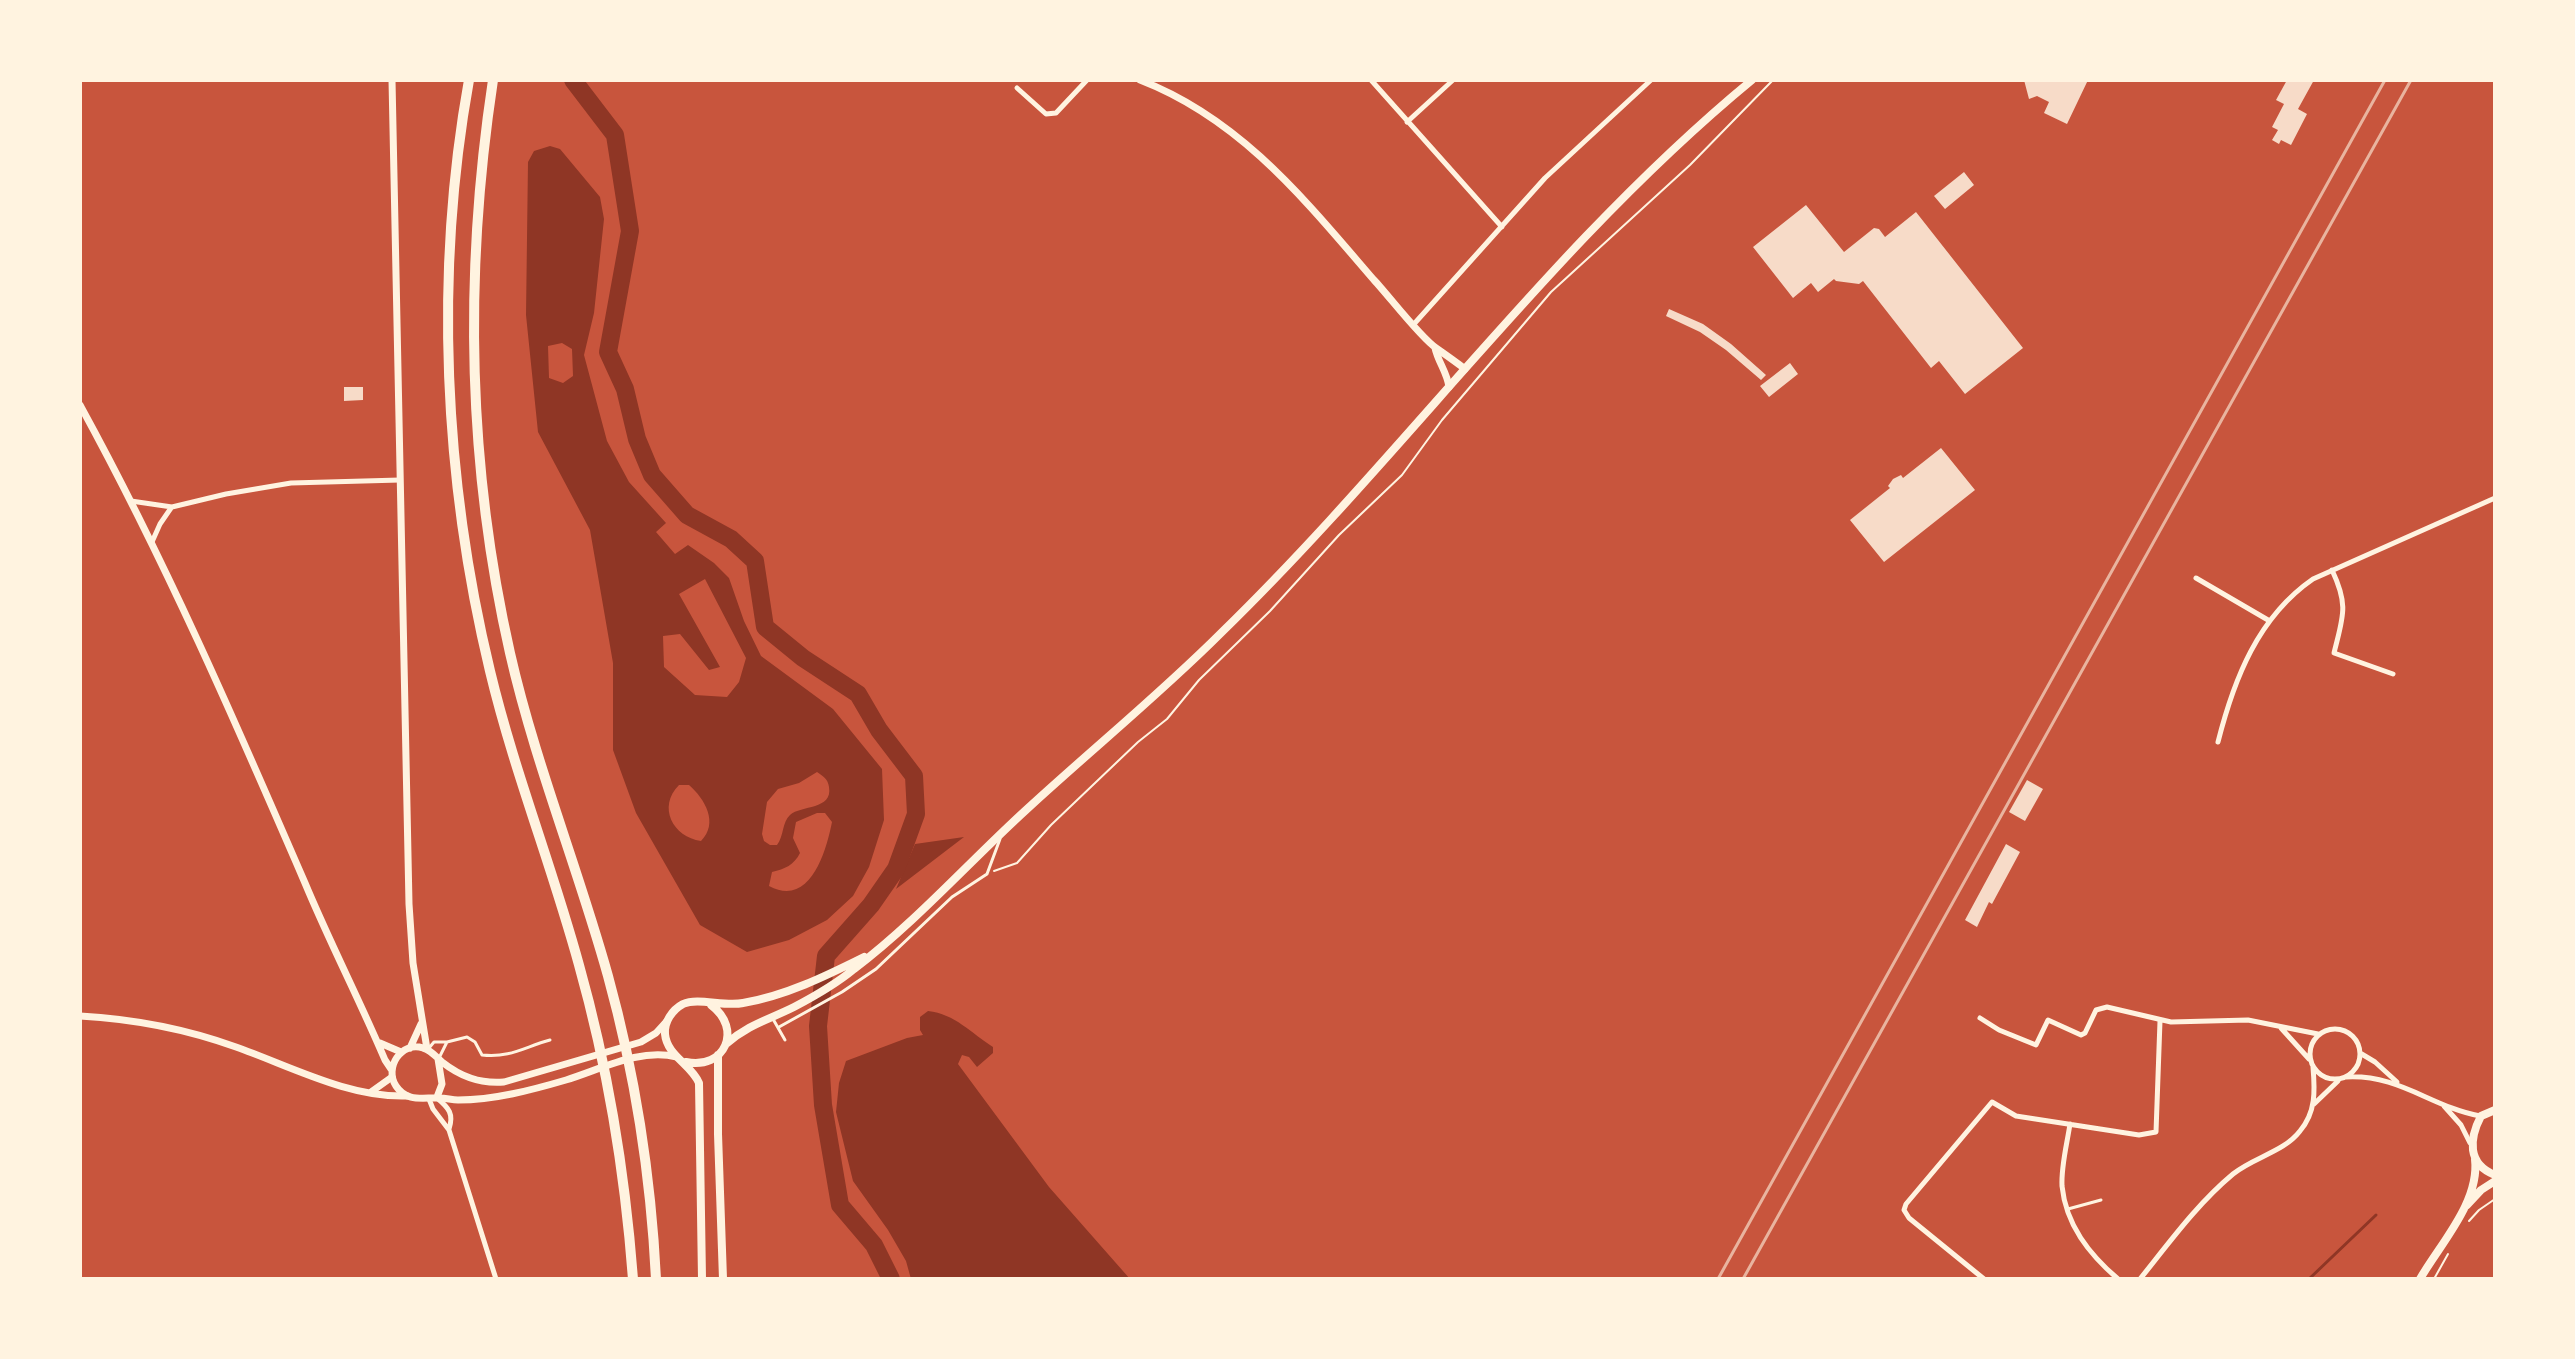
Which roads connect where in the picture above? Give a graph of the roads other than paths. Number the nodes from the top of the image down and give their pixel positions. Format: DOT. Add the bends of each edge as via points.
graph roads {
  1 [pos="392,80"];
  2 [pos="469,80"];
  3 [pos="493,80"];
  4 [pos="1087,80"];
  5 [pos="1140,80"];
  6 [pos="1371,80"];
  7 [pos="1453,80"];
  8 [pos="1651,80"];
  9 [pos="1752,80"];
  10 [pos="1017,88"];
  11 [pos="1407,122"];
  12 [pos="1502,227"];
  13 [pos="1414,324"];
  14 [pos="1435,348"];
  15 [pos="1465,369"];
  16 [pos="1449,387"];
  17 [pos="80,405"];
  18 [pos="400,480"];
  19 [pos="2495,498"];
  20 [pos="131,501"];
  21 [pos="172,507"];
  22 [pos="152,542"];
  23 [pos="2332,570"];
  24 [pos="2196,578"];
  25 [pos="2268,621"];
  26 [pos="2393,674"];
  27 [pos="2218,742"];
  28 [pos="1002,832"];
  29 [pos="875,952"];
  30 [pos="710,1004"];
  31 [pos="80,1016"];
  32 [pos="771,1017"];
  33 [pos="1980,1018"];
  34 [pos="667,1021"];
  35 [pos="2160,1021"];
  36 [pos="421,1023"];
  37 [pos="779,1027"];
  38 [pos="2280,1027"];
  39 [pos="2318,1034"];
  40 [pos="550,1040"];
  41 [pos="785,1040"];
  42 [pos="378,1042"];
  43 [pos="447,1042"];
  44 [pos="726,1044"];
  45 [pos="410,1048"];
  46 [pos="427,1049"];
  47 [pos="401,1052"];
  48 [pos="2360,1053"];
  49 [pos="718,1055"];
  50 [pos="438,1059"];
  51 [pos="680,1059"];
  52 [pos="2310,1059"];
  53 [pos="2313,1067"];
  54 [pos="392,1073"];
  55 [pos="2343,1078"];
  56 [pos="2397,1083"];
  57 [pos="371,1092"];
  58 [pos="407,1096"];
  59 [pos="434,1098"];
  60 [pos="2313,1105"];
  61 [pos="2443,1106"];
  62 [pos="2495,1110"];
  63 [pos="2481,1116"];
  64 [pos="2070,1124"];
  65 [pos="449,1130"];
  66 [pos="2470,1143"];
  67 [pos="2475,1159"];
  68 [pos="2495,1175"];
  69 [pos="2495,1181"];
  70 [pos="2101,1200"];
  71 [pos="2464,1208"];
  72 [pos="2068,1209"];
  73 [pos="496,1279"];
  74 [pos="633,1279"];
  75 [pos="656,1279"];
  76 [pos="702,1279"];
  77 [pos="723,1279"];
  78 [pos="1984,1279"];
  79 [pos="2118,1279"];
  80 [pos="2140,1279"];
  81 [pos="2420,1279"];
  1 -- 18 [label="main road"];
  2 -- 74 [label="highway" via="456,173 449,293 451,408 464,540 503,721 599,1038"];
  3 -- 75 [label="highway" via="477,198 472,289 483,507 525,713 622,1033 648,1183"];
  4 -- 10 [label="street" via="1051,115"];
  5 -- 13 [label="main road" via="1208,115 1267,160"];
  6 -- 11 [label="street"];
  7 -- 11 [label="street"];
  8 -- 12 [label="street" via="1545,178"];
  9 -- 15 [label="main road" via="1595,225"];
  11 -- 12 [label="street"];
  12 -- 13 [label="street"];
  13 -- 14 [label="main road"];
  14 -- 15 [label="main road"];
  14 -- 16 [label="main road"];
  15 -- 16 [label="main road"];
  16 -- 28 [label="main road" via="1221,633"];
  17 -- 20 [label="main road"];
  18 -- 21 [label="street" via="291,483"];
  18 -- 36 [label="main road" via="409,904"];
  19 -- 23 [label="street"];
  20 -- 21 [label="street"];
  20 -- 22 [label="main road"];
  21 -- 22 [label="street"];
  22 -- 42 [label="main road"];
  23 -- 25 [label="street" via="2298,589"];
  23 -- 26 [label="street" via="2344,607 2334,653"];
  24 -- 25 [label="street"];
  25 -- 27 [label="street" via="2239,676"];
  28 -- 29 [label="main road"];
  28 -- 37 [label="lane" via="987,874 952,897 876,969"];
  29 -- 30 [label="main road" via="755,1001"];
  29 -- 32 [label="main road" via="838,981"];
  30 -- 34 [label="main road" via="684,1004"];
  30 -- 44 [label="main road" via="727,1023"];
  31 -- 57 [label="main road" via="200,1035"];
  32 -- 37 [label="lane"];
  32 -- 44 [label="main road" via="748,1026"];
  33 -- 35 [label="street" via="2036,1045 2048,1020 2081,1035 2101,1007"];
  34 -- 50 [label="main road" via="641,1042 504,1082 474,1080"];
  34 -- 51 [label="main road" via="667,1044"];
  35 -- 38 [label="street" via="2248,1020"];
  35 -- 64 [label="street" via="2156,1132 2139,1135"];
  36 -- 45 [label="main road"];
  36 -- 46 [label="main road"];
  37 -- 41 [label="lane"];
  38 -- 39 [label="street"];
  38 -- 52 [label="street"];
  39 -- 48 [label="street" via="2333,1028 2349,1033"];
  39 -- 52 [label="street"];
  40 -- 43 [label="lane" via="495,1056 482,1055 467,1037"];
  42 -- 47 [label="main road"];
  42 -- 54 [label="main road"];
  43 -- 46 [label="lane" via="434,1042"];
  43 -- 50 [label="lane"];
  44 -- 49 [label="main road"];
  45 -- 46 [label="main road"];
  45 -- 47 [label="main road"];
  46 -- 50 [label="main road"];
  47 -- 54 [label="main road"];
  48 -- 55 [label="street" via="2357,1067"];
  48 -- 56 [label="street"];
  49 -- 51 [label="main road" via="696,1064"];
  49 -- 77 [label="main road"];
  50 -- 59 [label="main road" via="442,1084"];
  51 -- 59 [label="main road" via="649,1053 486,1098"];
  51 -- 76 [label="main road" via="696,1077 701,1096"];
  52 -- 53 [label="street"];
  53 -- 55 [label="street" via="2325,1078"];
  53 -- 60 [label="street"];
  54 -- 57 [label="main road"];
  54 -- 58 [label="main road" via="395,1085"];
  55 -- 56 [label="street" via="2368,1076"];
  55 -- 60 [label="street"];
  56 -- 61 [label="street"];
  57 -- 58 [label="main road"];
  58 -- 59 [label="main road"];
  59 -- 65 [label="street" via="433,1109"];
  59 -- 65 [label="street" via="449,1107"];
  60 -- 80 [label="street" via="2293,1140 2241,1167 2215,1190"];
  61 -- 63 [label="street"];
  61 -- 66 [label="street"];
  62 -- 63 [label="main road"];
  63 -- 66 [label="main road"];
  64 -- 72 [label="street" via="2062,1176"];
  64 -- 78 [label="street" via="2016,1116 1992,1102 1905,1207 1909,1218"];
  65 -- 73 [label="street"];
  66 -- 67 [label="main road"];
  67 -- 68 [label="main road"];
  67 -- 71 [label="main road" via="2475,1178"];
  69 -- 71 [label="main road"];
  70 -- 72 [label="lane"];
  71 -- 81 [label="main road"];
  72 -- 79 [label="street" via="2086,1248"];
}
